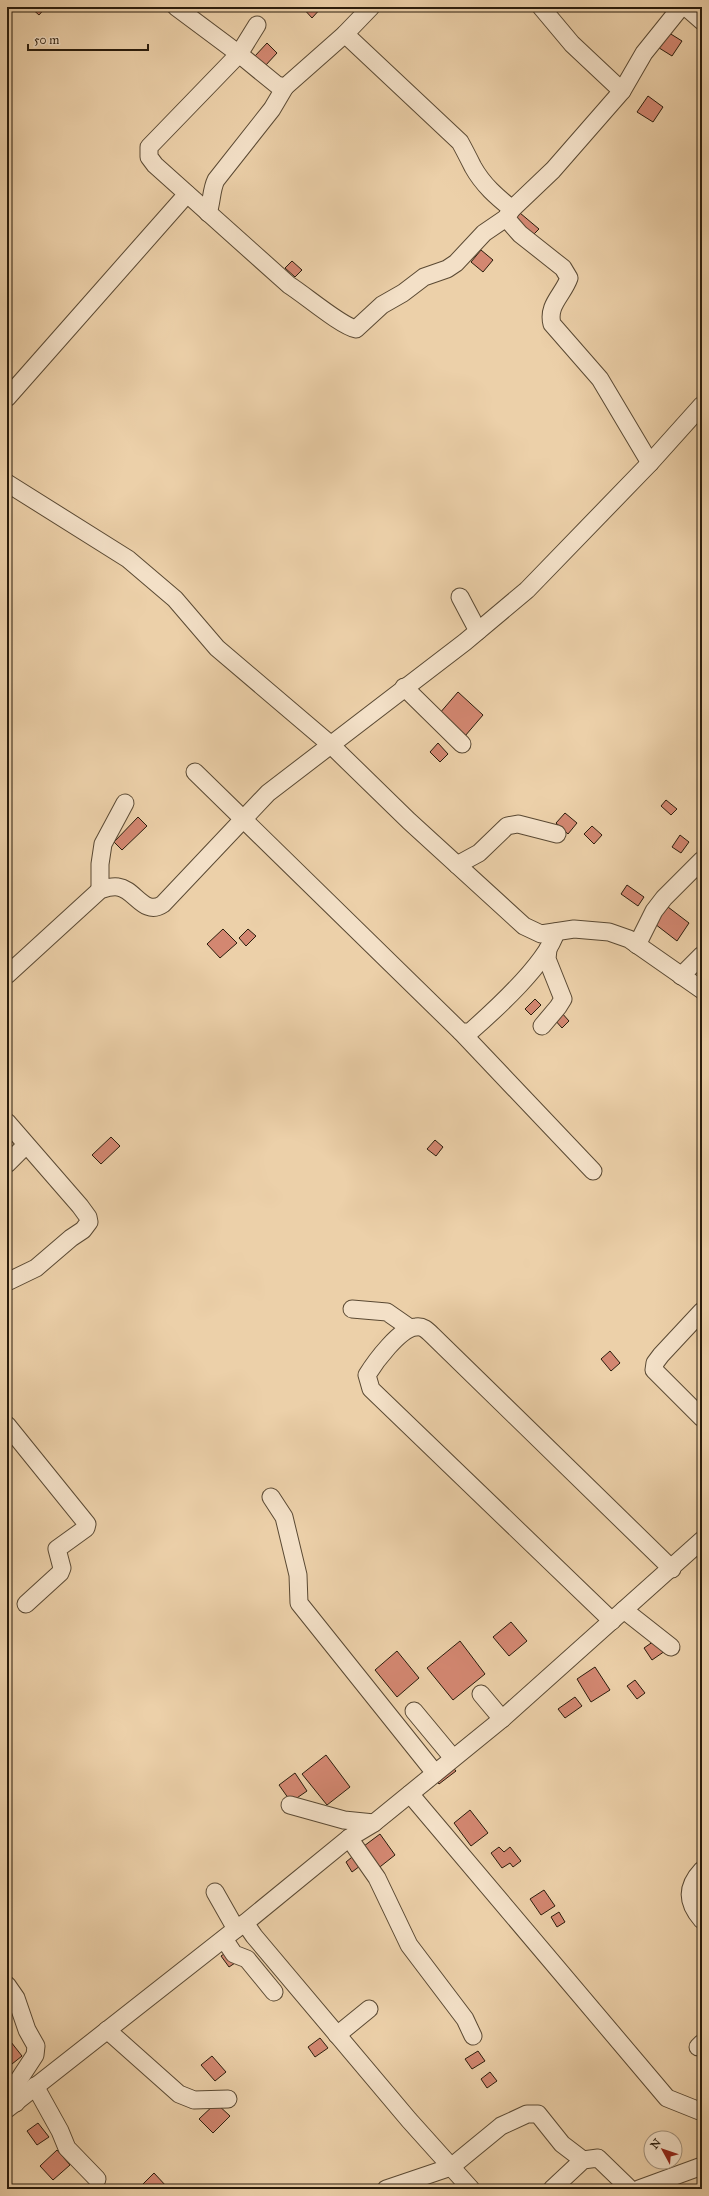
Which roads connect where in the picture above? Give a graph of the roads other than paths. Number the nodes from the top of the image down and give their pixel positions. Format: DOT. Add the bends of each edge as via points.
graph roads {
  1 [pos="176,7"];
  2 [pos="371,7"];
  3 [pos="541,7"];
  4 [pos="681,7"];
  5 [pos="686,7"];
  6 [pos="702,21"];
  7 [pos="257,25"];
  8 [pos="345,34"];
  9 [pos="239,54"];
  10 [pos="285,87"];
  11 [pos="622,91"];
  12 [pos="187,194"];
  13 [pos="208,213"];
  14 [pos="509,214"];
  15 [pos="7,398"];
  16 [pos="702,405"];
  17 [pos="650,463"];
  18 [pos="7,483"];
  19 [pos="460,597"];
  20 [pos="478,631"];
  21 [pos="404,687"];
  22 [pos="462,744"];
  23 [pos="332,745"];
  24 [pos="195,772"];
  25 [pos="125,802"];
  26 [pos="243,820"];
  27 [pos="557,834"];
  28 [pos="702,860"];
  29 [pos="457,865"];
  30 [pos="100,890"];
  31 [pos="556,932"];
  32 [pos="637,945"];
  33 [pos="548,949"];
  34 [pos="702,955"];
  35 [pos="7,975"];
  36 [pos="682,976"];
  37 [pos="702,990"];
  38 [pos="542,1026"];
  39 [pos="461,1032"];
  40 [pos="7,1122"];
  41 [pos="26,1145"];
  42 [pos="7,1164"];
  43 [pos="593,1171"];
  44 [pos="7,1282"];
  45 [pos="352,1309"];
  46 [pos="702,1311"];
  47 [pos="410,1328"];
  48 [pos="702,1418"];
  49 [pos="7,1426"];
  50 [pos="271,1497"];
  51 [pos="702,1540"];
  52 [pos="672,1569"];
  53 [pos="26,1604"];
  54 [pos="618,1615"];
  55 [pos="671,1648"];
  56 [pos="481,1694"];
  57 [pos="414,1711"];
  58 [pos="502,1719"];
  59 [pos="453,1758"];
  60 [pos="435,1773"];
  61 [pos="410,1794"];
  62 [pos="290,1806"];
  63 [pos="374,1823"];
  64 [pos="349,1838"];
  65 [pos="702,1870"];
  66 [pos="215,1892"];
  67 [pos="702,1920"];
  68 [pos="235,1930"];
  69 [pos="7,1985"];
  70 [pos="274,1992"];
  71 [pos="369,2009"];
  72 [pos="107,2030"];
  73 [pos="337,2035"];
  74 [pos="473,2036"];
  75 [pos="35,2086"];
  76 [pos="228,2099"];
  77 [pos="11,2106"];
  78 [pos="702,2112"];
  79 [pos="583,2160"];
  80 [pos="702,2166"];
  81 [pos="451,2167"];
  82 [pos="97,2179"];
  83 [pos="386,2189"];
  84 [pos="472,2189"];
  85 [pos="552,2189"];
  86 [pos="630,2189"];
  87 [pos="639,2189"];
  1 -- 9 [label="street"];
  2 -- 8 [label="street"];
  3 -- 11 [label="street" via="572,44"];
  4 -- 11 [label="street" via="644,53"];
  5 -- 6 [label="street"];
  7 -- 9 [label="street"];
  8 -- 10 [label="street"];
  8 -- 14 [label="street" via="460,142 473,167"];
  9 -- 10 [label="street" via="277,85"];
  9 -- 12 [label="street" via="149,147 149,157 154,165"];
  10 -- 13 [label="street" via="272,109 216,180 212,188 213,199"];
  11 -- 14 [label="street" via="553,170"];
  12 -- 13 [label="street"];
  12 -- 15 [label="street"];
  13 -- 14 [label="street" via="289,285 310,298 347,328 356,329 382,305 424,277 456,263 484,233"];
  14 -- 17 [label="street" via="520,234 563,268 569,278 550,315 552,324 600,379"];
  16 -- 17 [label="street"];
  17 -- 20 [label="street" via="527,590"];
  18 -- 23 [label="street" via="128,559 175,599 217,648"];
  19 -- 20 [label="street"];
  20 -- 21 [label="street"];
  21 -- 22 [label="street"];
  21 -- 23 [label="street"];
  23 -- 26 [label="street" via="268,793"];
  23 -- 29 [label="street"];
  24 -- 26 [label="street"];
  25 -- 30 [label="street" via="103,844"];
  26 -- 30 [label="street" via="157,908 149,908 120,887 110,886"];
  26 -- 39 [label="street"];
  27 -- 29 [label="street" via="518,824 507,826 479,853"];
  28 -- 32 [label="street" via="654,911"];
  29 -- 31 [label="street" via="524,926 541,934"];
  30 -- 35 [label="street"];
  31 -- 32 [label="street" via="574,929 608,932 629,939"];
  31 -- 33 [label="street"];
  32 -- 36 [label="street"];
  33 -- 38 [label="street" via="548,960 563,999"];
  33 -- 39 [label="street" via="533,970 480,1023 470,1032"];
  34 -- 36 [label="street"];
  36 -- 37 [label="street"];
  39 -- 43 [label="street"];
  40 -- 41 [label="street"];
  41 -- 42 [label="street"];
  41 -- 44 [label="street" via="80,1206 89,1222 83,1230 36,1268"];
  45 -- 47 [label="street" via="387,1312"];
  46 -- 48 [label="street" via="658,1359 654,1370"];
  47 -- 52 [label="street" via="424,1327"];
  47 -- 54 [label="street" via="376,1361 367,1375 371,1389"];
  49 -- 53 [label="street" via="87,1526 58,1548 62,1571"];
  50 -- 60 [label="street" via="284,1517 298,1575 298,1603"];
  51 -- 52 [label="street"];
  52 -- 54 [label="street"];
  54 -- 55 [label="street"];
  54 -- 58 [label="street"];
  56 -- 58 [label="street"];
  57 -- 59 [label="street"];
  58 -- 59 [label="street"];
  59 -- 60 [label="street"];
  60 -- 61 [label="street"];
  61 -- 63 [label="street"];
  61 -- 78 [label="street" via="666,2098"];
  62 -- 63 [label="street" via="344,1820"];
  63 -- 64 [label="street"];
  64 -- 68 [label="street"];
  64 -- 74 [label="street" via="377,1878 409,1945 466,2018"];
  65 -- 67 [label="street" via="694,1878 690,1898 692,1909"];
  66 -- 68 [label="street"];
  68 -- 70 [label="street" via="234,1954 247,1959"];
  68 -- 72 [label="street"];
  68 -- 73 [label="street" via="254,1936"];
  69 -- 77 [label="street" via="16,1998 27,2030 36,2046 35,2055 18,2081"];
  71 -- 73 [label="street"];
  72 -- 75 [label="street"];
  72 -- 76 [label="street" via="179,2094 194,2100"];
  73 -- 81 [label="street"];
  75 -- 77 [label="street"];
  75 -- 82 [label="street" via="67,2148"];
  79 -- 81 [label="street" via="562,2144 538,2114 527,2114 501,2126"];
  79 -- 85 [label="street"];
  79 -- 86 [label="street" via="598,2158"];
  80 -- 87 [label="street"];
  81 -- 83 [label="street"];
  81 -- 84 [label="street"];
}
